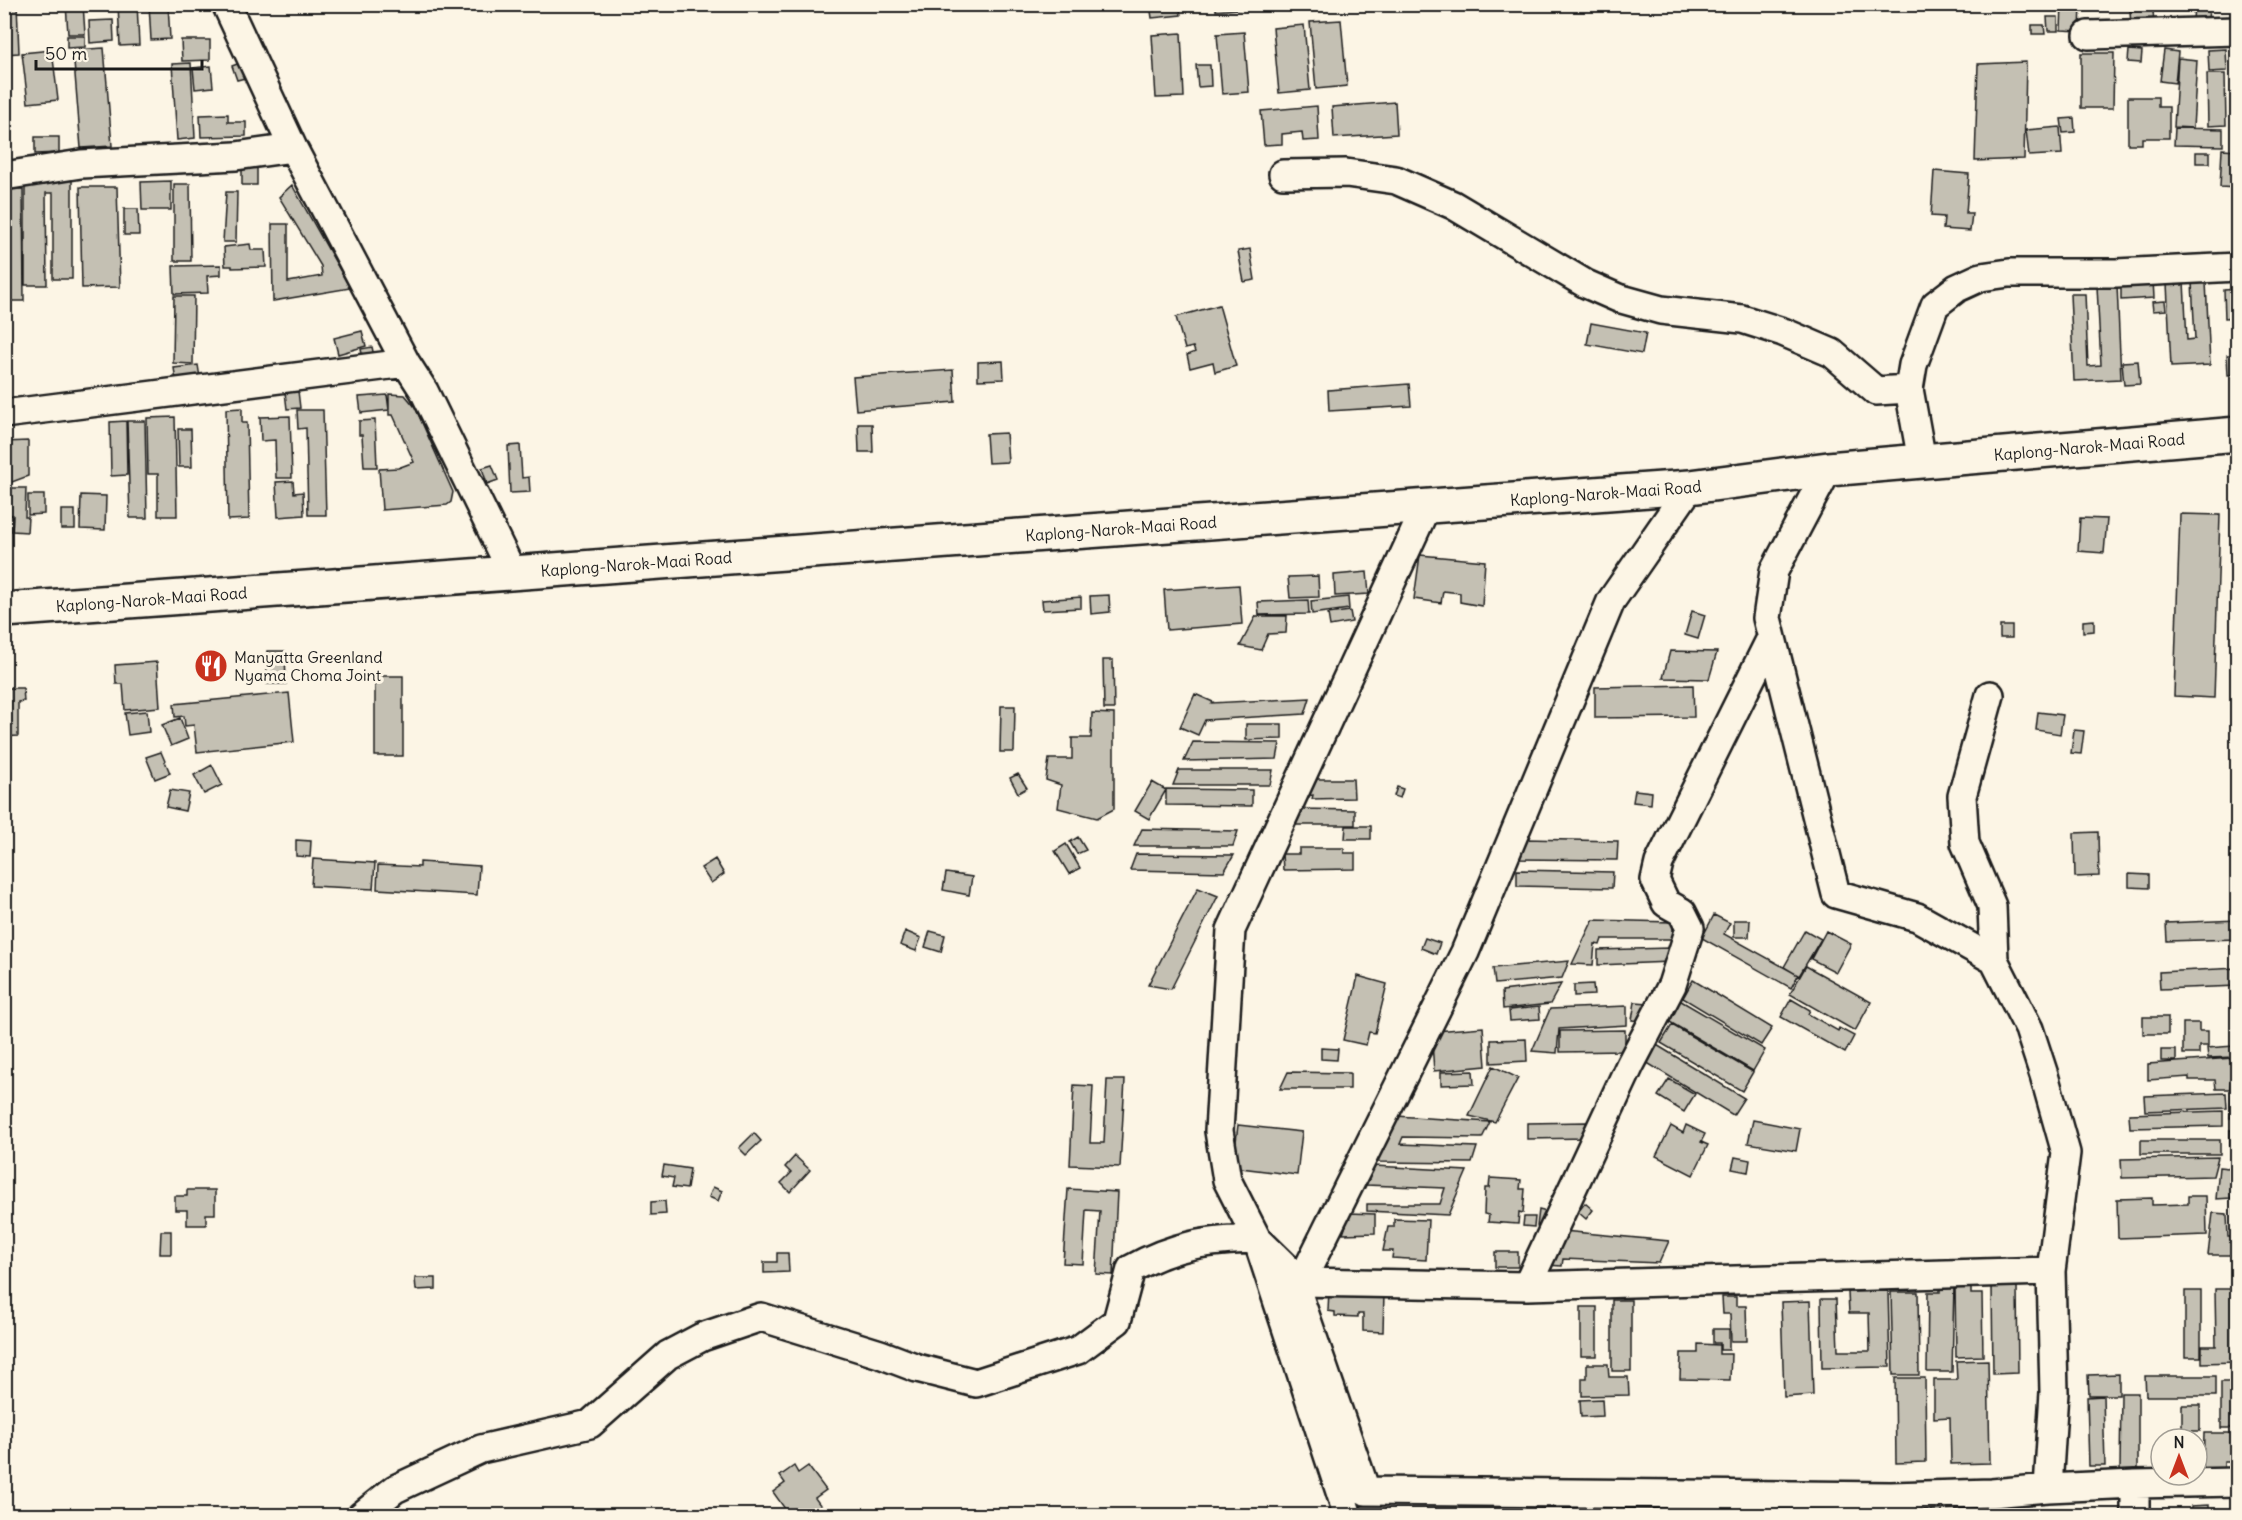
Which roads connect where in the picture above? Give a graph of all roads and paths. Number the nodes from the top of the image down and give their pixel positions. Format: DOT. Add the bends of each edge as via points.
graph roads {
  1 [pos="226,4"];
  2 [pos="2238,31"];
  3 [pos="2088,35"];
  4 [pos="292,148"];
  5 [pos="1283,174"];
  6 [pos="4,176"];
  7 [pos="2238,267"];
  8 [pos="406,363"];
  9 [pos="1909,389"];
  10 [pos="4,414"];
  11 [pos="2238,434"];
  12 [pos="1922,461"];
  13 [pos="1828,469"];
  14 [pos="1690,487"];
  15 [pos="1427,505"];
  16 [pos="513,574"];
  17 [pos="6,607"];
  18 [pos="1771,638"];
  19 [pos="1990,695"];
  20 [pos="1994,960"];
  21 [pos="1257,1239"];
  22 [pos="2051,1271"];
  23 [pos="1301,1282"];
  24 [pos="1527,1286"];
  25 [pos="2238,1482"];
  26 [pos="2135,1484"];
  27 [pos="2048,1488"];
  28 [pos="1471,1504"];
  29 [pos="1891,1506"];
  30 [pos="361,1515"];
  31 [pos="1348,1515"];
  32 [pos="2135,1515"];
  1 -- 4 [label="street"];
  2 -- 3 [label="street"];
  4 -- 6 [label="street" via="236,156 81,164"];
  4 -- 8 [label="street"];
  5 -- 9 [label="street" via="1346,173 1396,180 1453,205 1586,284 1618,298 1661,310 1742,319 1832,353 1876,391"];
  7 -- 9 [label="street" via="1981,277 1956,288 1935,305 1912,365"];
  8 -- 10 [label="street"];
  8 -- 16 [label="street" via="424,391"];
  9 -- 12 [label="street"];
  11 -- 12 [label="highway, Kaplong-Narok-Maai Road"];
  12 -- 13 [label="highway, Kaplong-Narok-Maai Road"];
  13 -- 14 [label="highway, Kaplong-Narok-Maai Road"];
  13 -- 18 [label="street" via="1774,571 1767,618"];
  14 -- 15 [label="highway, Kaplong-Narok-Maai Road"];
  14 -- 23 [label="street" via="1611,601 1465,952"];
  15 -- 16 [label="highway, Kaplong-Narok-Maai Road"];
  15 -- 21 [label="street" via="1231,930 1219,1131 1227,1180"];
  16 -- 17 [label="highway, Kaplong-Narok-Maai Road"];
  18 -- 20 [label="street" via="1836,894 1917,917"];
  18 -- 24 [label="street" via="1659,863 1655,880 1666,903 1682,912 1690,928 1672,985 1630,1065"];
  19 -- 20 [label="street" via="1962,796 1965,843 1992,906"];
  20 -- 22 [label="street" via="2029,1029 2066,1153"];
  21 -- 23 [label="street"];
  21 -- 30 [label="street" via="1214,1240 1157,1254 1131,1269 1117,1321 1078,1350 976,1383 761,1317 702,1337 668,1355 590,1424 481,1449 395,1490"];
  21 -- 31 [label="street"];
  22 -- 24 [label="street"];
  22 -- 27 [label="street" via="2054,1392"];
  23 -- 24 [label="street"];
  23 -- 28 [label="street" via="1299,1297 1366,1491"];
  25 -- 26 [label="street"];
  26 -- 27 [label="street"];
  26 -- 32 [label="street"];
  27 -- 29 [label="street"];
  28 -- 29 [label="street"];
}
